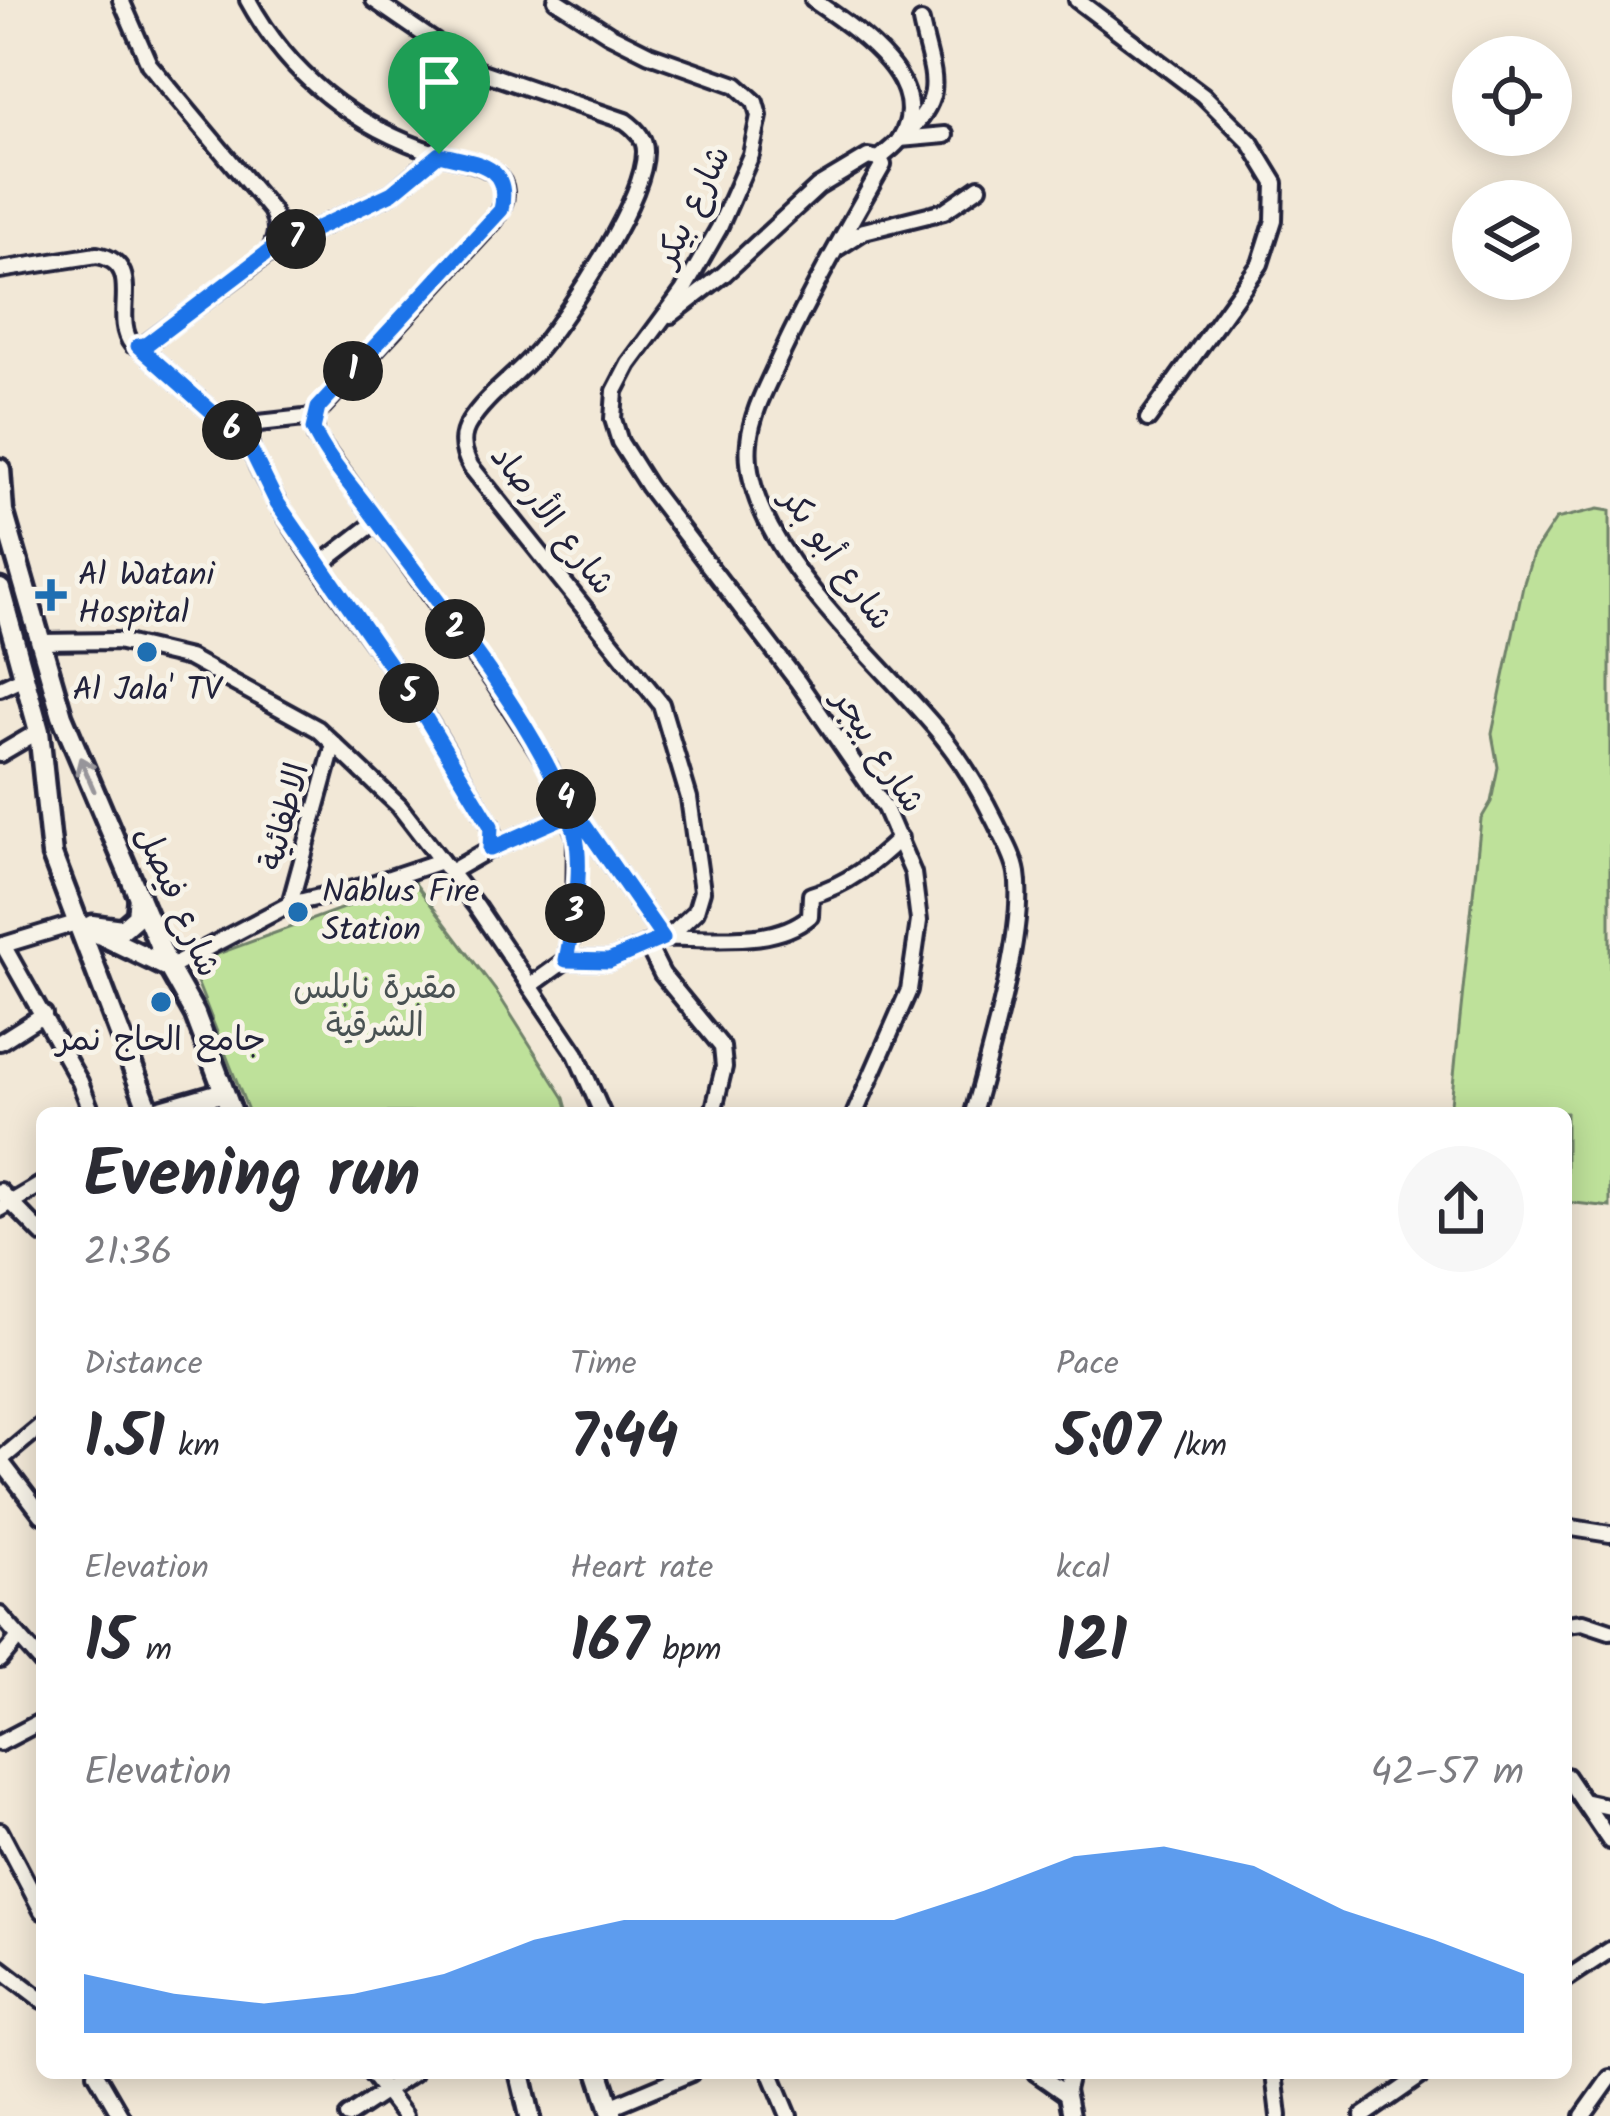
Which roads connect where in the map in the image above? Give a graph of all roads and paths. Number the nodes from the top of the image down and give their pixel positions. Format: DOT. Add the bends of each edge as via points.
graph roads {
  1 [pos="122,0"];
  2 [pos="248,0"];
  3 [pos="374,0"];
  4 [pos="556,0"];
  5 [pos="813,0"];
  6 [pos="1077,0"];
  7 [pos="922,22"];
  8 [pos="945,135"];
  9 [pos="900,139"];
  10 [pos="438,154"];
  11 [pos="879,159"];
  12 [pos="979,187"];
  13 [pos="271,250"];
  14 [pos="835,250"];
  15 [pos="0,270"];
  16 [pos="658,325"];
  17 [pos="138,346"];
  18 [pos="313,417"];
  19 [pos="1148,419"];
  20 [pos="248,444"];
  21 [pos="0,469"];
  22 [pos="377,521"];
  23 [pos="674,523"];
  24 [pos="320,565"];
  25 [pos="0,589"];
  26 [pos="40,641"];
  27 [pos="26,676"];
  28 [pos="0,688"];
  29 [pos="38,730"];
  30 [pos="334,744"];
  31 [pos="0,754"];
  32 [pos="555,783"];
  33 [pos="568,815"];
  34 [pos="900,838"];
  35 [pos="490,849"];
  36 [pos="446,867"];
  37 [pos="139,896"];
  38 [pos="290,904"];
  39 [pos="76,923"];
  40 [pos="655,941"];
  41 [pos="2,946"];
  42 [pos="566,960"];
  43 [pos="170,968"];
  44 [pos="530,986"];
  45 [pos="44,1014"];
  46 [pos="0,1042"];
  47 [pos="228,1103"];
  48 [pos="90,1107"];
  49 [pos="149,1107"];
  50 [pos="197,1107"];
  51 [pos="599,1107"];
  52 [pos="714,1107"];
  53 [pos="858,1107"];
  54 [pos="975,1107"];
  55 [pos="36,1187"];
  56 [pos="4,1201"];
  57 [pos="36,1229"];
  58 [pos="36,1430"];
  59 [pos="0,1460"];
  60 [pos="36,1507"];
  61 [pos="1572,1528"];
  62 [pos="1610,1534"];
  63 [pos="0,1615"];
  64 [pos="1572,1623"];
  65 [pos="1610,1631"];
  66 [pos="19,1637"];
  67 [pos="36,1657"];
  68 [pos="0,1660"];
  69 [pos="36,1723"];
  70 [pos="0,1742"];
  71 [pos="1572,1785"];
  72 [pos="1583,1801"];
  73 [pos="1610,1808"];
  74 [pos="0,1831"];
  75 [pos="1610,1840"];
  76 [pos="36,1900"];
  77 [pos="1610,1950"];
  78 [pos="0,1968"];
  79 [pos="1572,1975"];
  80 [pos="36,1995"];
  81 [pos="1610,2078"];
  82 [pos="99,2079"];
  83 [pos="376,2079"];
  84 [pos="402,2079"];
  85 [pos="521,2079"];
  86 [pos="601,2079"];
  87 [pos="679,2079"];
  88 [pos="774,2079"];
  89 [pos="1045,2079"];
  90 [pos="1069,2079"];
  91 [pos="1275,2079"];
  92 [pos="1416,2079"];
  93 [pos="384,2089"];
  94 [pos="1066,2094"];
  95 [pos="612,2112"];
  96 [pos="121,2116"];
  97 [pos="347,2116"];
  98 [pos="404,2116"];
  99 [pos="530,2116"];
  100 [pos="789,2116"];
  101 [pos="1071,2116"];
  102 [pos="1279,2116"];
  103 [pos="1363,2116"];
  104 [pos="1583,2116"];
  1 -- 13 [label="street" via="149,64 274,216"];
  2 -- 10 [label="street" via="325,95 374,128"];
  3 -- 40 [label="street, شارع الأرصاد" via="476,70 619,117 644,143 630,202 592,275 539,350 473,417 463,442 471,467 661,704 688,798 702,890 690,918"];
  4 -- 16 [label="street, شارع بيكر" via="649,53 736,85 759,116 719,228"];
  5 -- 9 [label="street" via="885,57 906,89"];
  6 -- 19 [label="street" via="1202,95 1250,142 1275,183 1260,264"];
  7 -- 9 [label="street" via="935,91 928,113"];
  8 -- 9 [label="street"];
  9 -- 11 [label="street"];
  10 -- 13 [label="street" via="392,193"];
  10 -- 18 [label="street" via="494,172 501,210"];
  11 -- 14 [label="street, شارع أبو بكر" via="883,165"];
  11 -- 16 [label="street" via="868,157 818,187"];
  12 -- 14 [label="street" via="944,211 864,231"];
  13 -- 17 [label="street"];
  14 -- 54 [label="street, شارع أبو بكر" via="758,405 752,483 765,520 831,612 980,789 1015,866 1013,937"];
  15 -- 17 [label="street" via="97,254 113,259 123,270 125,334"];
  16 -- 23 [label="street, شارع بيكر" via="619,383 613,419"];
  17 -- 20 [label="street"];
  18 -- 20 [label="street" via="260,423"];
  18 -- 22 [label="street" via="316,436"];
  20 -- 24 [label="street"];
  21 -- 26 [label="main road, شارع فيصل" via="3,511"];
  22 -- 24 [label="street"];
  22 -- 32 [label="street" via="494,682"];
  23 -- 34 [label="street, شارع بيجر" via="826,720"];
  24 -- 35 [label="street" via="491,826"];
  25 -- 27 [label="main road"];
  26 -- 30 [label="street" via="116,641 189,658"];
  37 -- 26 [label="main road, شارع فيصل, one-way" via="62,716"];
  27 -- 28 [label="street"];
  27 -- 29 [label="main road"];
  29 -- 31 [label="street"];
  29 -- 39 [label="main road" via="52,855"];
  30 -- 36 [label="street" via="399,806"];
  30 -- 38 [label="street, الاطفائية"];
  32 -- 33 [label="street"];
  32 -- 40 [label="street"];
  33 -- 35 [label="street"];
  33 -- 42 [label="street" via="576,837 575,919"];
  34 -- 40 [label="street" via="845,882 811,895 810,916 795,929"];
  34 -- 53 [label="street, شارع بيجر" via="918,896 916,961"];
  35 -- 36 [label="street"];
  36 -- 38 [label="street"];
  36 -- 44 [label="street"];
  37 -- 39 [label="main road" via="137,916 122,928"];
  37 -- 43 [label="main road, شارع فيصل"];
  38 -- 43 [label="street"];
  39 -- 41 [label="street"];
  39 -- 43 [label="main road"];
  39 -- 49 [label="main road"];
  40 -- 42 [label="street" via="609,961"];
  40 -- 52 [label="street" via="662,974 722,1047"];
  41 -- 45 [label="street"];
  42 -- 44 [label="street"];
  43 -- 47 [label="main road, شارع فيصل"];
  44 -- 51 [label="street" via="576,1054"];
  45 -- 46 [label="street"];
  45 -- 48 [label="street"];
  47 -- 50 [label="main road"];
  55 -- 56 [label="street"];
  56 -- 57 [label="street"];
  58 -- 59 [label="street"];
  59 -- 60 [label="street"];
  61 -- 62 [label="street"];
  63 -- 66 [label="street"];
  64 -- 65 [label="street"];
  66 -- 67 [label="street"];
  66 -- 68 [label="street"];
  69 -- 70 [label="street"];
  71 -- 72 [label="street"];
  72 -- 73 [label="street"];
  72 -- 75 [label="street"];
  74 -- 76 [label="street"];
  77 -- 79 [label="street"];
  78 -- 80 [label="street"];
  81 -- 104 [label="street"];
  82 -- 96 [label="street"];
  83 -- 93 [label="street"];
  84 -- 93 [label="street"];
  85 -- 99 [label="main road"];
  86 -- 95 [label="main road"];
  87 -- 95 [label="street"];
  88 -- 100 [label="street"];
  89 -- 94 [label="street"];
  90 -- 94 [label="street"];
  91 -- 102 [label="street"];
  92 -- 103 [label="street"];
  93 -- 97 [label="street"];
  93 -- 98 [label="street"];
  94 -- 101 [label="street"];
}
